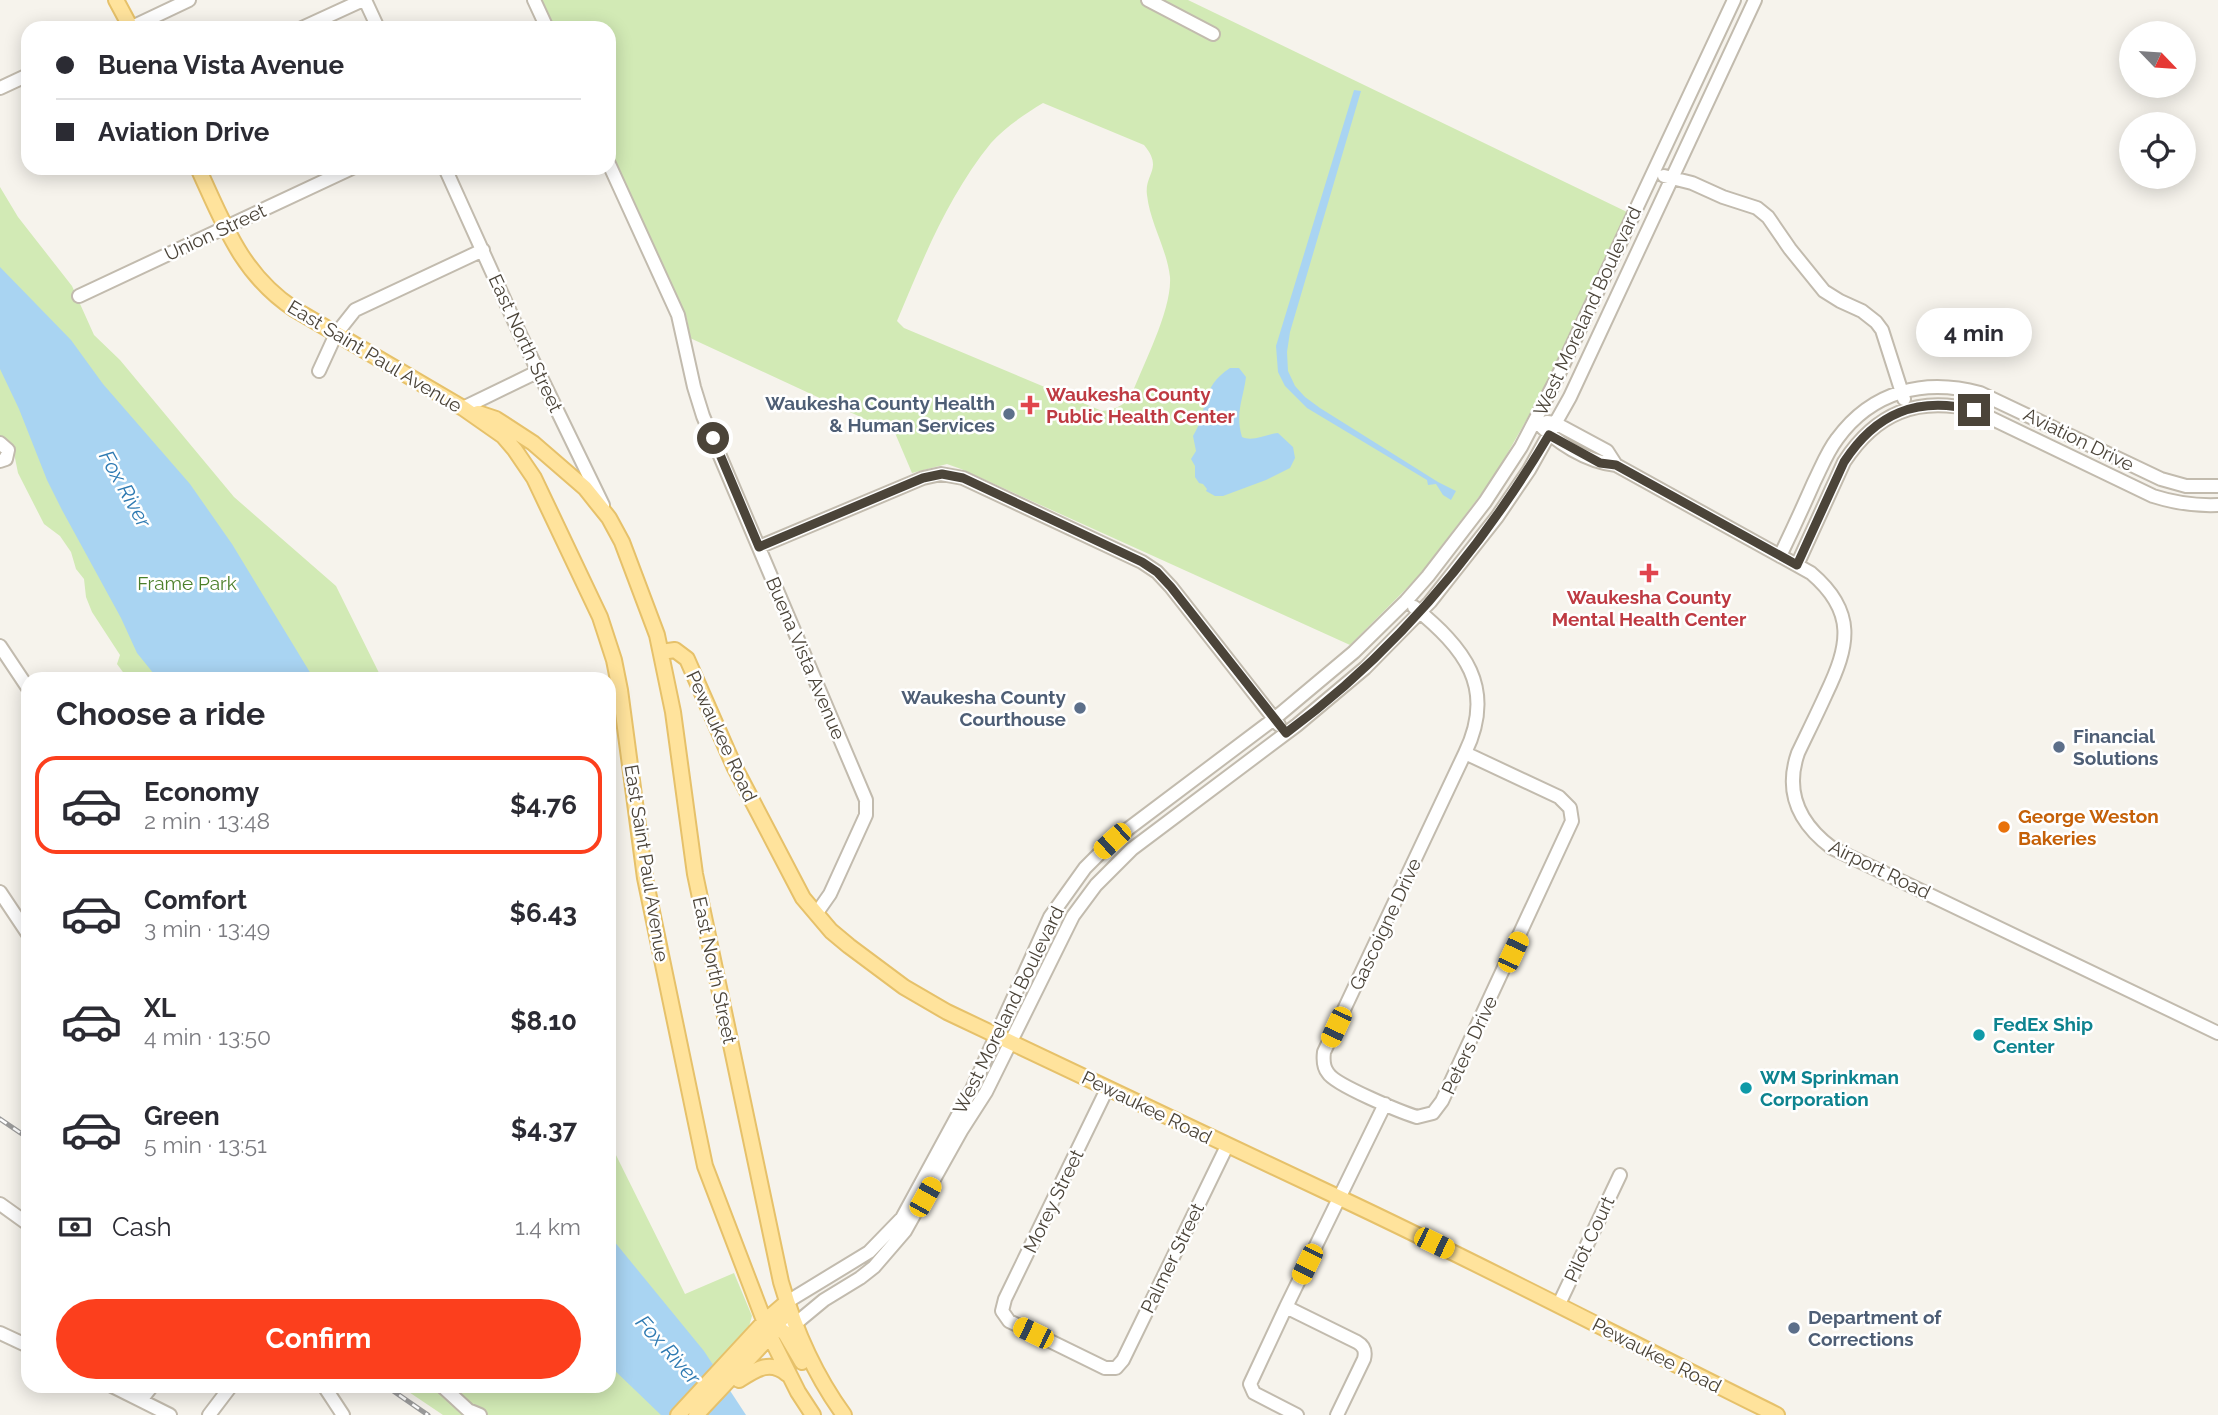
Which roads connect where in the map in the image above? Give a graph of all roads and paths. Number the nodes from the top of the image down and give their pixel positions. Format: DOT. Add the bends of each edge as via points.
graph roads {
  1 [pos="116,0"];
  2 [pos="189,0"];
  3 [pos="364,0"];
  4 [pos="534,0"];
  5 [pos="1148,0"];
  6 [pos="1734,0"];
  7 [pos="1754,0"];
  8 [pos="127,21"];
  9 [pos="146,21"];
  10 [pos="318,21"];
  11 [pos="374,21"];
  12 [pos="544,21"];
  13 [pos="1213,34"];
  14 [pos="1699,74"];
  15 [pos="21,78"];
  16 [pos="1716,82"];
  17 [pos="0,88"];
  18 [pos="1654,171"];
  19 [pos="201,175"];
  20 [pos="337,175"];
  21 [pos="448,175"];
  22 [pos="614,175"];
  23 [pos="1671,179"];
  24 [pos="226,226"];
  25 [pos="483,250"];
  26 [pos="79,296"];
  27 [pos="1580,330"];
  28 [pos="336,334"];
  29 [pos="1597,338"];
  30 [pos="319,371"];
  31 [pos="539,371"];
  32 [pos="1902,391"];
  33 [pos="463,408"];
  34 [pos="1906,410"];
  35 [pos="1536,421"];
  36 [pos="1552,429"];
  37 [pos="2076,438"];
  38 [pos="0,443"];
  39 [pos="2068,455"];
  40 [pos="2122,460"];
  41 [pos="0,461"];
  42 [pos="1819,471"];
  43 [pos="2114,477"];
  44 [pos="1836,479"];
  45 [pos="1499,481"];
  46 [pos="2218,486"];
  47 [pos="1514,492"];
  48 [pos="2218,505"];
  49 [pos="609,518"];
  50 [pos="759,547"];
  51 [pos="1780,556"];
  52 [pos="1797,565"];
  53 [pos="1406,601"];
  54 [pos="1420,612"];
  55 [pos="0,646"];
  56 [pos="661,652"];
  57 [pos="616,672"];
  58 [pos="616,673"];
  59 [pos="1329,674"];
  60 [pos="21,678"];
  61 [pos="1341,689"];
  62 [pos="1274,719"];
  63 [pos="1286,733"];
  64 [pos="1465,753"];
  65 [pos="1072,884"];
  66 [pos="0,892"];
  67 [pos="1088,895"];
  68 [pos="816,914"];
  69 [pos="21,924"];
  70 [pos="1022,975"];
  71 [pos="1039,984"];
  72 [pos="2218,1032"];
  73 [pos="995,1035"];
  74 [pos="1012,1043"];
  75 [pos="1107,1089"];
  76 [pos="1385,1104"];
  77 [pos="1227,1146"];
  78 [pos="1620,1175"];
  79 [pos="1339,1197"];
  80 [pos="0,1204"];
  81 [pos="21,1219"];
  82 [pos="787,1302"];
  83 [pos="1559,1304"];
  84 [pos="1286,1307"];
  85 [pos="777,1330"];
  86 [pos="0,1333"];
  87 [pos="21,1343"];
  88 [pos="1116,1368"];
  89 [pos="731,1374"];
  90 [pos="788,1374"];
  91 [pos="126,1393"];
  92 [pos="146,1393"];
  93 [pos="226,1393"];
  94 [pos="329,1393"];
  95 [pos="450,1393"];
  96 [pos="141,1400"];
  97 [pos="1769,1413"];
  98 [pos="170,1415"];
  99 [pos="209,1415"];
  100 [pos="343,1415"];
  101 [pos="480,1415"];
  102 [pos="678,1415"];
  103 [pos="696,1415"];
  104 [pos="707,1415"];
  105 [pos="813,1415"];
  106 [pos="835,1415"];
  107 [pos="844,1415"];
  108 [pos="1297,1415"];
  109 [pos="1337,1415"];
  1 -- 8 [label="main road"];
  2 -- 9 [label="street"];
  3 -- 10 [label="street"];
  3 -- 11 [label="street"];
  4 -- 12 [label="street"];
  5 -- 13 [label="street"];
  6 -- 14 [label="street, West Moreland Boulevard"];
  7 -- 16 [label="street, West Moreland Boulevard"];
  14 -- 16 [label="street"];
  14 -- 18 [label="street, West Moreland Boulevard"];
  15 -- 17 [label="street"];
  16 -- 23 [label="street, West Moreland Boulevard"];
  18 -- 23 [label="street"];
  18 -- 27 [label="street, West Moreland Boulevard"];
  19 -- 24 [label="main road, East Saint Paul Avenue"];
  20 -- 24 [label="street, Union Street"];
  21 -- 25 [label="street, East North Street"];
  22 -- 50 [label="street, Buena Vista Avenue" via="678,315 703,416"];
  23 -- 29 [label="street, West Moreland Boulevard"];
  23 -- 32 [label="street" via="1756,208 1768,217 1824,291 1876,322"];
  24 -- 26 [label="street, Union Street"];
  24 -- 28 [label="main road, East Saint Paul Avenue" via="242,258 269,290"];
  25 -- 28 [label="street" via="355,310"];
  25 -- 31 [label="street, East North Street"];
  27 -- 29 [label="street"];
  27 -- 35 [label="street, West Moreland Boulevard"];
  28 -- 30 [label="street"];
  28 -- 33 [label="main road, East Saint Paul Avenue"];
  29 -- 36 [label="street, West Moreland Boulevard"];
  31 -- 33 [label="street"];
  31 -- 49 [label="street, East North Street"];
  32 -- 34 [label="street"];
  32 -- 37 [label="street, Aviation Drive" via="1964,388"];
  32 -- 42 [label="street, Aviation Drive" via="1858,416 1835,441"];
  33 -- 49 [label="main road, East North Street" via="496,419 533,443 585,488"];
  33 -- 57 [label="main road, East Saint Paul Avenue" via="503,436 525,463 607,635"];
  34 -- 39 [label="street, Aviation Drive" via="1929,405 1974,410"];
  34 -- 44 [label="street, Aviation Drive" via="1863,437"];
  35 -- 36 [label="street, Airport Road"];
  35 -- 45 [label="street, West Moreland Boulevard"];
  36 -- 47 [label="street, West Moreland Boulevard"];
  36 -- 51 [label="street, Airport Road" via="1600,463 1616,465"];
  37 -- 39 [label="street"];
  37 -- 40 [label="street, Aviation Drive"];
  38 -- 41 [label="street" via="8,450"];
  39 -- 43 [label="street, Aviation Drive"];
  40 -- 43 [label="street"];
  40 -- 46 [label="street, Aviation Drive" via="2176,484"];
  42 -- 44 [label="street"];
  42 -- 51 [label="street, Aviation Drive"];
  43 -- 48 [label="street, Aviation Drive" via="2168,501"];
  44 -- 52 [label="street, Aviation Drive"];
  45 -- 47 [label="street"];
  45 -- 53 [label="street, West Moreland Boulevard" via="1464,532"];
  47 -- 54 [label="street, West Moreland Boulevard"];
  49 -- 56 [label="main road, East North Street"];
  50 -- 62 [label="street" via="923,478 942,474 963,478 1157,572"];
  50 -- 68 [label="street, Buena Vista Avenue" via="867,808 830,894"];
  51 -- 52 [label="street, Airport Road"];
  52 -- 72 [label="street, Airport Road" via="1830,592 1845,632 1840,663 1794,769 1797,806 1811,831 1832,848"];
  53 -- 54 [label="street, Gascoigne Drive"];
  53 -- 59 [label="street, West Moreland Boulevard"];
  54 -- 61 [label="street, West Moreland Boulevard"];
  54 -- 64 [label="street, Gascoigne Drive" via="1456,646 1474,677 1479,707"];
  55 -- 60 [label="street"];
  56 -- 68 [label="main road, Pewaukee Road" via="675,650 687,659 752,801 798,890"];
  56 -- 82 [label="main road, East North Street" via="695,874"];
  58 -- 85 [label="main road, East Saint Paul Avenue" via="645,878 702,1153 716,1196"];
  59 -- 61 [label="street"];
  59 -- 62 [label="street, West Moreland Boulevard"];
  61 -- 63 [label="street, West Moreland Boulevard"];
  62 -- 63 [label="street"];
  62 -- 65 [label="street, West Moreland Boulevard" via="1112,841"];
  63 -- 67 [label="street, West Moreland Boulevard" via="1132,849"];
  64 -- 76 [label="street, Gascoigne Drive" via="1324,1052 1323,1064 1332,1078"];
  64 -- 76 [label="street, Peters Drive" via="1559,797 1570,808 1571,825 1439,1107 1417,1117"];
  65 -- 67 [label="street"];
  65 -- 70 [label="street, West Moreland Boulevard"];
  66 -- 69 [label="street"];
  67 -- 71 [label="street, West Moreland Boulevard"];
  68 -- 73 [label="main road, Pewaukee Road" via="849,946 904,987"];
  70 -- 71 [label="street"];
  70 -- 73 [label="street, West Moreland Boulevard"];
  71 -- 74 [label="street, West Moreland Boulevard"];
  73 -- 74 [label="main road, Pewaukee Road"];
  73 -- 82 [label="street, West Moreland Boulevard" via="972,1089 902,1218 869,1252"];
  74 -- 75 [label="main road, Pewaukee Road"];
  74 -- 85 [label="street, West Moreland Boulevard" via="914,1218 886,1256 860,1278"];
  75 -- 77 [label="main road, Pewaukee Road"];
  75 -- 88 [label="street, Morey Street" via="1005,1299 1002,1314 1105,1368"];
  76 -- 79 [label="street"];
  77 -- 79 [label="main road, Pewaukee Road"];
  77 -- 88 [label="street, Palmer Street"];
  78 -- 83 [label="street, Pilot Court"];
  79 -- 83 [label="main road, Pewaukee Road"];
  79 -- 84 [label="street"];
  80 -- 81 [label="street"];
  82 -- 85 [label="main road, West Moreland Boulevard"];
  82 -- 85 [label="main road, East North Street"];
  83 -- 97 [label="main road, Pewaukee Road"];
  84 -- 108 [label="street" via="1250,1384 1254,1393"];
  84 -- 109 [label="street" via="1362,1345 1365,1351"];
  85 -- 89 [label="main road, West Moreland Boulevard"];
  85 -- 89 [label="main road"];
  85 -- 90 [label="main road, East North Street"];
  85 -- 106 [label="main road"];
  85 -- 107 [label="main road, East North Street" via="810,1361"];
  86 -- 87 [label="street"];
  89 -- 90 [label="main road" via="771,1365"];
  89 -- 102 [label="main road"];
  89 -- 103 [label="main road"];
  89 -- 104 [label="main road"];
  90 -- 105 [label="main road, East North Street"];
  91 -- 96 [label="street"];
  92 -- 96 [label="street"];
  93 -- 99 [label="street"];
  94 -- 100 [label="street"];
  95 -- 101 [label="street"];
  96 -- 98 [label="street"];
}
